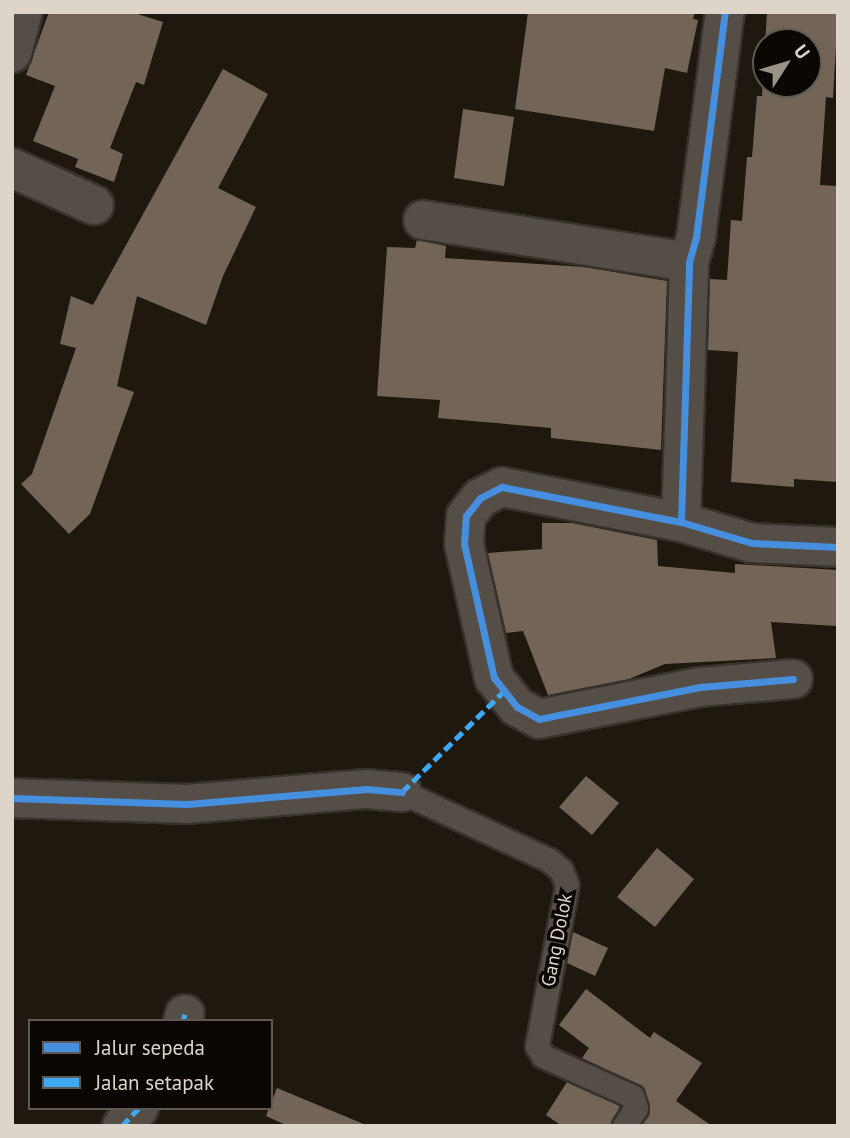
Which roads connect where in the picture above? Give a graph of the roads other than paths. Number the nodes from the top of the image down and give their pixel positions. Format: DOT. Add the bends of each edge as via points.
graph roads {
  1 [pos="23,12"];
  2 [pos="725,12"];
  3 [pos="12,53"];
  4 [pos="12,168"];
  5 [pos="94,205"];
  6 [pos="423,220"];
  7 [pos="689,262"];
  8 [pos="681,522"];
  9 [pos="838,547"];
  10 [pos="793,679"];
  11 [pos="402,792"];
  12 [pos="12,798"];
  13 [pos="137,1110"];
  14 [pos="122,1126"];
  15 [pos="624,1126"];
  1 -- 3 [label="street"];
  2 -- 7 [label="street"];
  4 -- 5 [label="street"];
  6 -- 7 [label="street"];
  7 -- 8 [label="street"];
  8 -- 9 [label="street" via="752,543"];
  8 -- 10 [label="street" via="502,487 480,498 466,516 464,544 495,678 503,692 517,707 539,719 700,687"];
  11 -- 12 [label="street" via="366,789 200,804"];
  11 -- 15 [label="lane, Gang Dolok" via="549,859 561,870 567,885 537,1046 543,1056 632,1096 636,1108"];
  13 -- 14 [label="street"];
}
